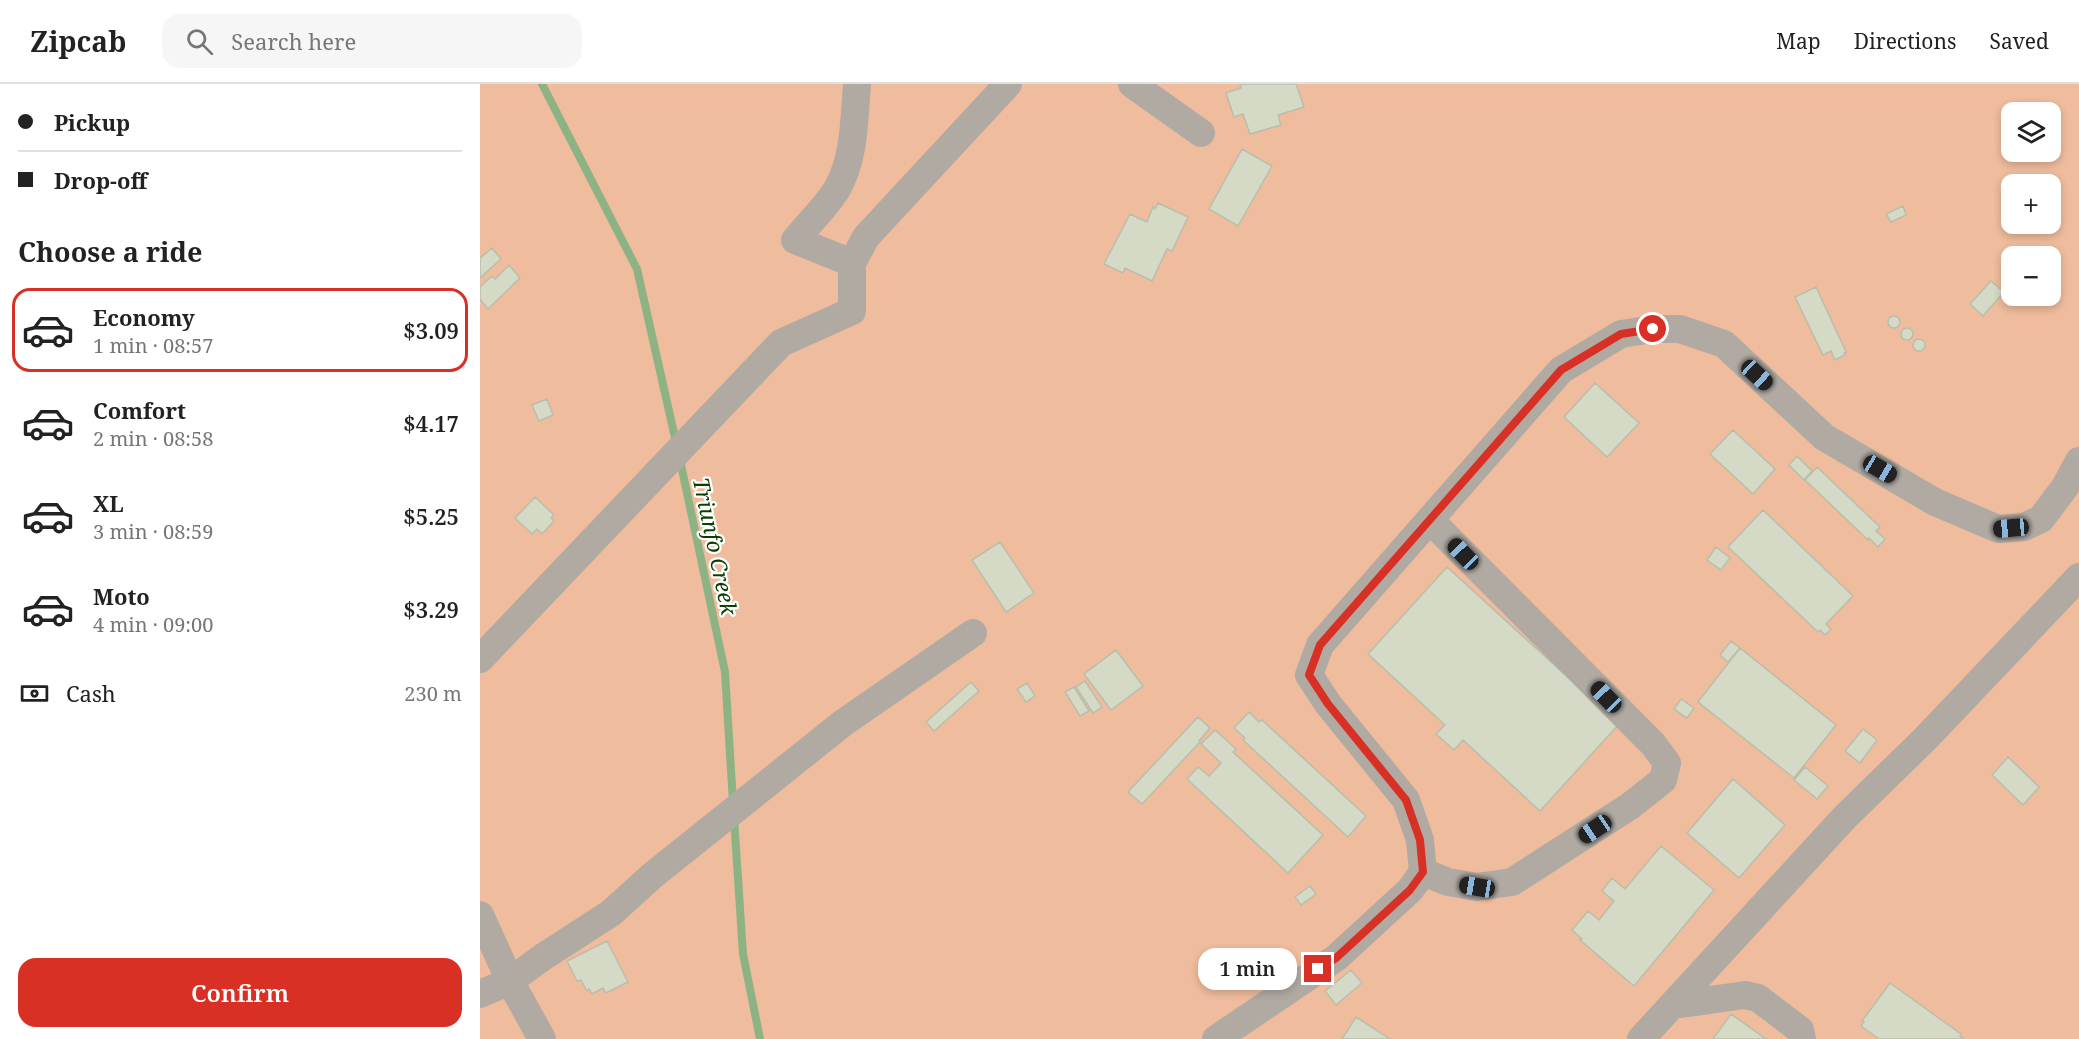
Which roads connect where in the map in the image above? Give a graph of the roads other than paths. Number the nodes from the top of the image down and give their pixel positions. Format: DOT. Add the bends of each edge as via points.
graph roads {
  1 [pos="857,84"];
  2 [pos="1008,84"];
  3 [pos="1132,84"];
  4 [pos="1201,134"];
  5 [pos="852,263"];
  6 [pos="2079,461"];
  7 [pos="1430,520"];
  8 [pos="2079,577"];
  9 [pos="973,633"];
  10 [pos="480,659"];
  11 [pos="1423,872"];
  12 [pos="480,915"];
  13 [pos="510,981"];
  14 [pos="480,994"];
  15 [pos="1674,1005"];
  16 [pos="542,1039"];
  17 [pos="1216,1039"];
  18 [pos="1641,1039"];
  19 [pos="1802,1039"];
  1 -- 5 [label="street" via="854,137 848,163 836,190 795,240"];
  2 -- 5 [label="street" via="866,237"];
  3 -- 4 [label="street"];
  5 -- 10 [label="street" via="852,311 781,343"];
  6 -- 7 [label="street" via="2041,519 2024,527 1998,529 1935,502 1824,437 1724,344 1680,329 1653,329 1621,334 1561,370"];
  7 -- 11 [label="street" via="1320,645 1309,675 1406,800 1420,840"];
  7 -- 11 [label="street" via="1645,736 1667,763 1663,780 1630,806 1512,882 1477,887"];
  8 -- 15 [label="street" via="1845,817"];
  9 -- 13 [label="street" via="843,723 611,913"];
  11 -- 17 [label="street" via="1410,890 1336,958"];
  12 -- 13 [label="street"];
  13 -- 14 [label="street"];
  13 -- 16 [label="street"];
  15 -- 18 [label="street"];
  15 -- 19 [label="street" via="1745,995 1758,998 1800,1030"];
}
